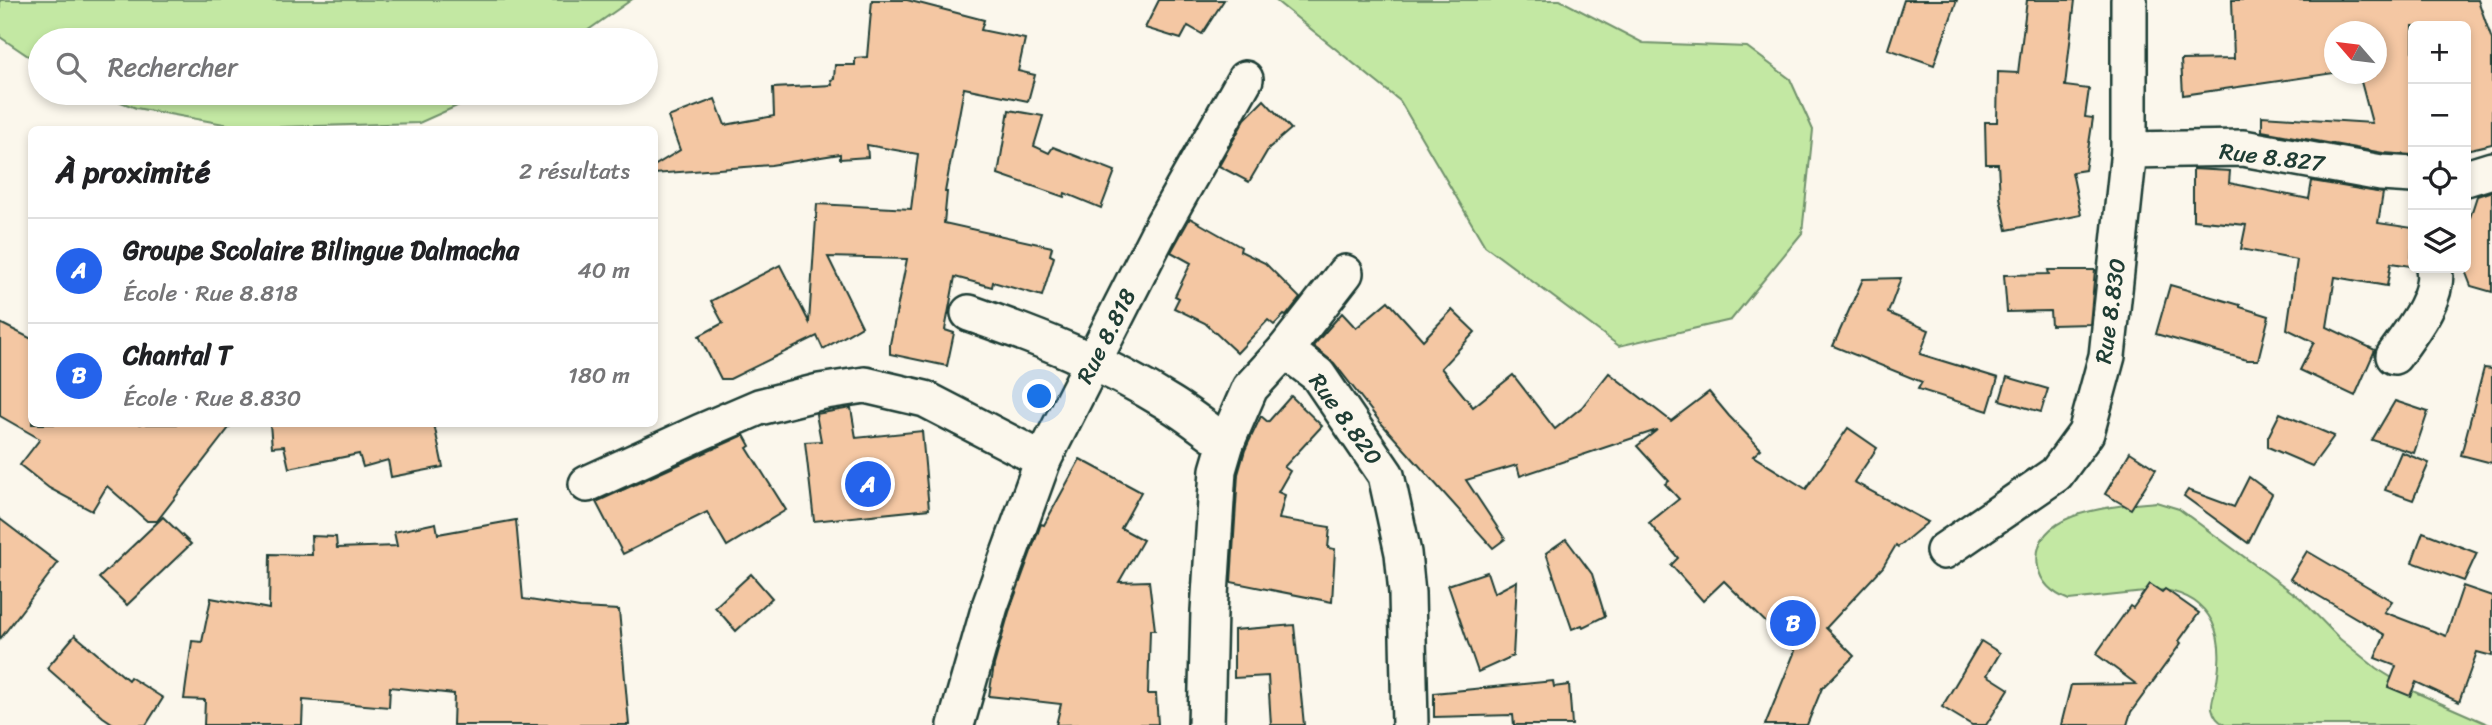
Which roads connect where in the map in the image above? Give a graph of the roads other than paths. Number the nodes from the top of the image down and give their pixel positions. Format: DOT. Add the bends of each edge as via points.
graph roads {
  1 [pos="2129,0"];
  2 [pos="1245,79"];
  3 [pos="2129,150"];
  4 [pos="2492,170"];
  5 [pos="2471,176"];
  6 [pos="2408,177"];
  7 [pos="1345,273"];
  8 [pos="2435,273"];
  9 [pos="969,313"];
  10 [pos="1285,350"];
  11 [pos="2395,356"];
  12 [pos="1093,362"];
  13 [pos="1226,443"];
  14 [pos="1043,460"];
  15 [pos="587,484"];
  16 [pos="1944,551"];
  17 [pos="956,725"];
  18 [pos="1206,725"];
  19 [pos="1410,725"];
  1 -- 3 [label="street, Rue 8.830"];
  2 -- 12 [label="street, Rue 8.818" via="1163,223"];
  3 -- 6 [label="street, Rue 8.827" via="2243,148"];
  3 -- 16 [label="street, Rue 8.830" via="2107,356 2086,433 2056,474"];
  4 -- 5 [label="street"];
  7 -- 10 [label="street"];
  8 -- 11 [label="street" via="2425,310"];
  9 -- 12 [label="street"];
  10 -- 13 [label="street" via="1250,388"];
  10 -- 19 [label="street, Rue 8.820" via="1318,375 1386,475 1407,593"];
  12 -- 13 [label="street" via="1169,402"];
  12 -- 14 [label="street, Rue 8.818"];
  13 -- 18 [label="street" via="1218,470"];
  14 -- 15 [label="street" via="925,399 865,384 759,407"];
  14 -- 17 [label="street, Rue 8.818" via="990,606"];
}
